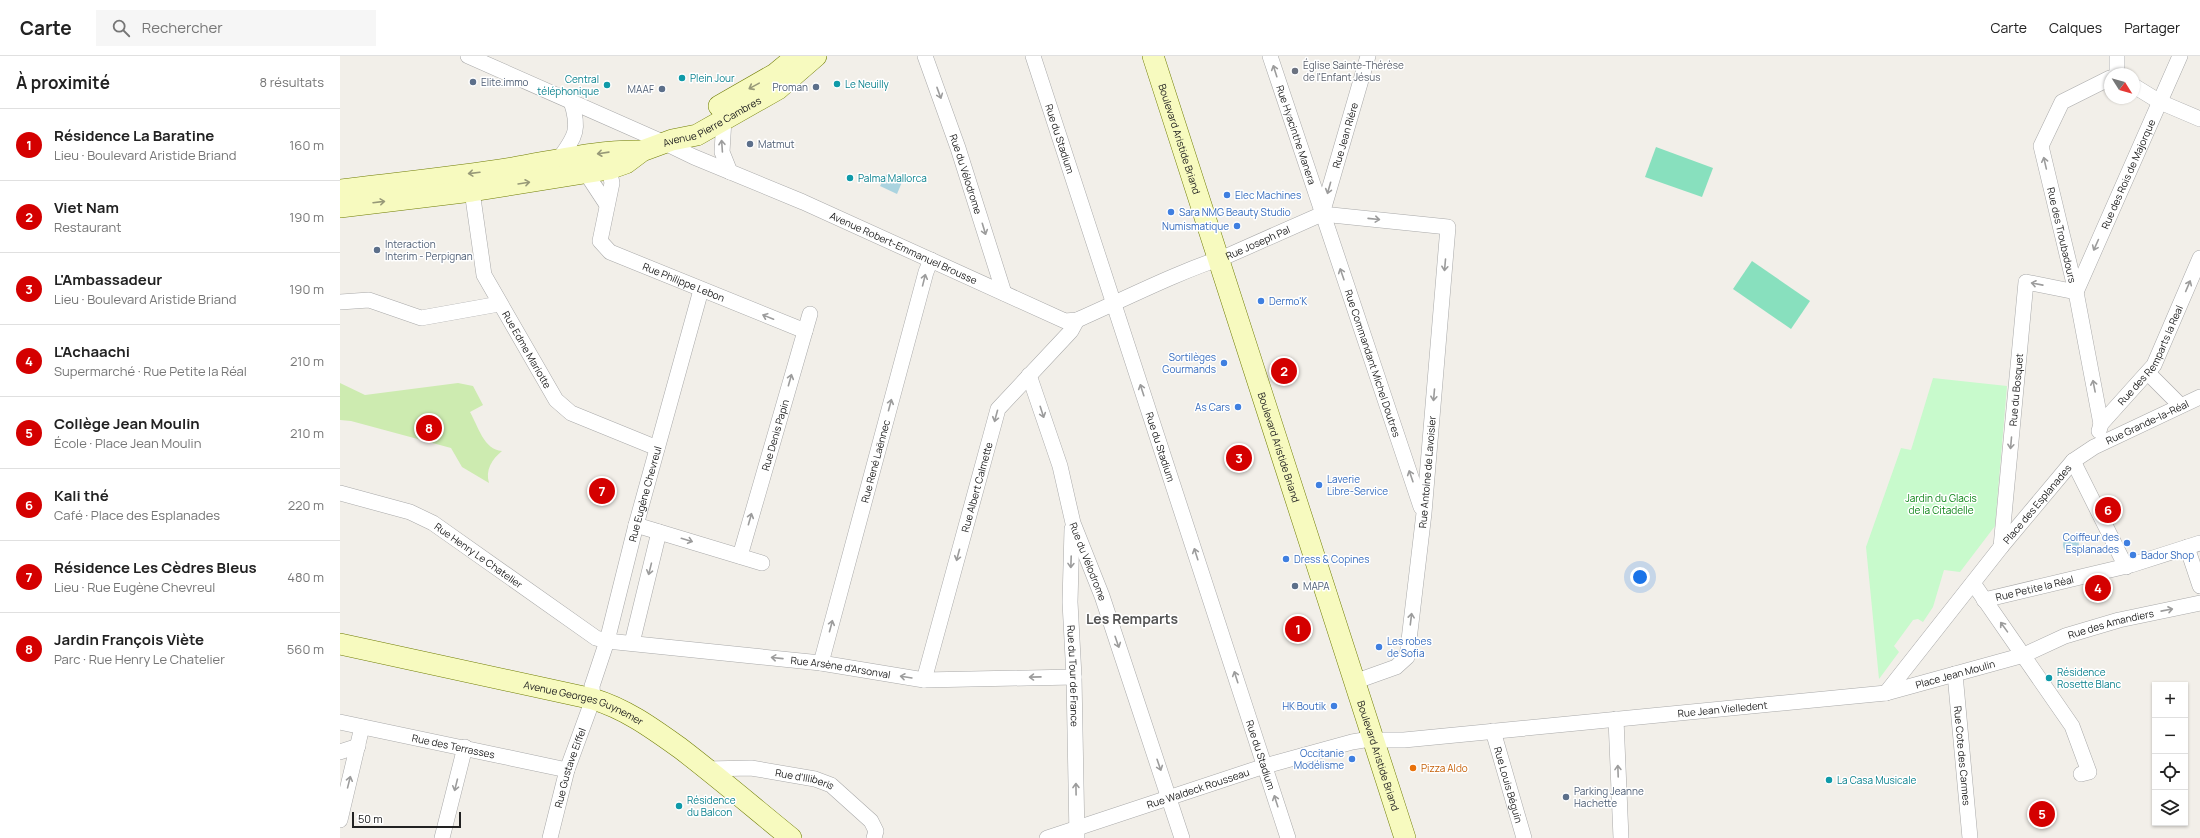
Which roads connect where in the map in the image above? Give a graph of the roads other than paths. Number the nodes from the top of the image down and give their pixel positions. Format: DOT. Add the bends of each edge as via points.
graph roads {
  1 [pos="468,56"];
  2 [pos="798,56"];
  3 [pos="816,56"];
  4 [pos="925,56"];
  5 [pos="1033,56"];
  6 [pos="1153,56"];
  7 [pos="1270,56"];
  8 [pos="1368,56"];
  9 [pos="2117,56"];
  10 [pos="2180,56"];
  11 [pos="2117,68"];
  12 [pos="2104,81"];
  13 [pos="2140,90"];
  14 [pos="571,101"];
  15 [pos="2160,102"];
  16 [pos="2200,119"];
  17 [pos="724,120"];
  18 [pos="669,141"];
  19 [pos="642,151"];
  20 [pos="559,159"];
  21 [pos="609,168"];
  22 [pos="730,172"];
  23 [pos="586,173"];
  24 [pos="340,190"];
  25 [pos="472,191"];
  26 [pos="607,205"];
  27 [pos="340,207"];
  28 [pos="1322,214"];
  29 [pos="1448,227"];
  30 [pos="2200,258"];
  31 [pos="1218,259"];
  32 [pos="931,260"];
  33 [pos="701,290"];
  34 [pos="2076,292"];
  35 [pos="1004,293"];
  36 [pos="340,302"];
  37 [pos="499,304"];
  38 [pos="1114,304"];
  39 [pos="810,314"];
  40 [pos="1077,320"];
  41 [pos="805,331"];
  42 [pos="2148,373"];
  43 [pos="1029,376"];
  44 [pos="2200,397"];
  45 [pos="2180,405"];
  46 [pos="2101,424"];
  47 [pos="2094,447"];
  48 [pos="657,448"];
  49 [pos="2073,461"];
  50 [pos="340,492"];
  51 [pos="1424,513"];
  52 [pos="1073,523"];
  53 [pos="636,525"];
  54 [pos="659,532"];
  55 [pos="2194,545"];
  56 [pos="2001,547"];
  57 [pos="740,556"];
  58 [pos="762,563"];
  59 [pos="2126,566"];
  60 [pos="1973,583"];
  61 [pos="2200,586"];
  62 [pos="1984,600"];
  63 [pos="2200,603"];
  64 [pos="606,641"];
  65 [pos="632,643"];
  66 [pos="340,644"];
  67 [pos="2024,654"];
  68 [pos="821,663"];
  69 [pos="1955,674"];
  70 [pos="1074,677"];
  71 [pos="924,680"];
  72 [pos="1354,682"];
  73 [pos="1886,692"];
  74 [pos="593,699"];
  75 [pos="1616,719"];
  76 [pos="340,722"];
  77 [pos="362,727"];
  78 [pos="1493,731"];
  79 [pos="1373,741"];
  80 [pos="358,746"];
  81 [pos="465,747"];
  82 [pos="340,752"];
  83 [pos="1265,766"];
  84 [pos="707,768"];
  85 [pos="567,770"];
  86 [pos="2085,773"];
  87 [pos="1170,798"];
  88 [pos="340,820"];
  89 [pos="776,831"];
  90 [pos="1077,833"];
  91 [pos="442,838"];
  92 [pos="550,838"];
  93 [pos="791,838"];
  94 [pos="874,838"];
  95 [pos="1047,838"];
  96 [pos="1182,838"];
  97 [pos="1288,838"];
  98 [pos="1405,838"];
  99 [pos="1524,838"];
  100 [pos="1621,838"];
  101 [pos="1970,838"];
  1 -- 14 [label="street, Avenue Robert-Emmanuel Brousse"];
  2 -- 18 [label="main road, Avenue Pierre Cambres, one-way" via="775,74 690,122"];
  3 -- 17 [label="main road, Avenue Pierre Cambres" via="778,89"];
  4 -- 35 [label="street, Rue du Vélodrome, one-way" via="958,148"];
  5 -- 38 [label="street, Rue du Stadium"];
  6 -- 31 [label="main road, Boulevard Aristide Briand"];
  28 -- 7 [label="street, Rue Hyacinthe Manera, one-way"];
  8 -- 28 [label="street, Rue Jean Rière, one-way"];
  9 -- 11 [label="street"];
  10 -- 15 [label="street, Rue des Rois de Majorque"];
  34 -- 12 [label="street, Rue des Troubadours, one-way" via="2041,146 2062,102"];
  13 -- 15 [label="street"];
  14 -- 18 [label="street, Avenue Robert-Emmanuel Brousse"];
  14 -- 20 [label="street" via="576,118 574,138"];
  15 -- 16 [label="street"];
  15 -- 34 [label="street, Rue des Rois de Majorque, one-way"];
  17 -- 18 [label="main road, Avenue Pierre Cambres" via="697,135"];
  22 -- 17 [label="street, one-way" via="722,152"];
  18 -- 19 [label="main road"];
  18 -- 22 [label="street, Avenue Robert-Emmanuel Brousse"];
  19 -- 20 [label="main road, one-way" via="622,150"];
  19 -- 21 [label="main road" via="626,163"];
  20 -- 24 [label="main road, one-way" via="512,168"];
  21 -- 23 [label="main road"];
  21 -- 26 [label="street, Rue Philippe Lebon" via="612,183"];
  22 -- 32 [label="street, Avenue Robert-Emmanuel Brousse"];
  25 -- 23 [label="main road, one-way"];
  23 -- 26 [label="street"];
  27 -- 25 [label="main road, one-way"];
  25 -- 37 [label="street, Rue Edme Mariotte" via="484,275"];
  26 -- 33 [label="street, Rue Philippe Lebon" via="600,241 610,252"];
  28 -- 29 [label="street, Rue Joseph Pal, one-way"];
  28 -- 31 [label="street, Rue Joseph Pal"];
  51 -- 28 [label="street, Rue Commandant Michel Doutres, one-way"];
  29 -- 51 [label="street, Rue Antoine de Lavoisier, one-way"];
  42 -- 30 [label="street, Rue des Remparts la Real, one-way" via="2154,365"];
  31 -- 38 [label="street, Rue Joseph Pal" via="1155,284"];
  31 -- 72 [label="main road, Boulevard Aristide Briand"];
  32 -- 35 [label="street, Avenue Robert-Emmanuel Brousse"];
  68 -- 32 [label="street, Rue René Laënnec, one-way"];
  41 -- 33 [label="street, Rue Philippe Lebon, one-way"];
  33 -- 48 [label="street, Rue Eugène Chevreul"];
  46 -- 34 [label="street, Rue des Troubadours, one-way"];
  34 -- 56 [label="street, Rue du Bosquet, one-way" via="2026,282"];
  35 -- 40 [label="street, Avenue Robert-Emmanuel Brousse" via="1065,321"];
  36 -- 37 [label="street" via="369,300 421,318"];
  37 -- 48 [label="street, Rue Edme Mariotte" via="556,400 571,412"];
  38 -- 40 [label="street, Rue Joseph Pal"];
  83 -- 38 [label="street, Rue du Stadium, one-way"];
  39 -- 41 [label="street, Rue Denis Papin"];
  40 -- 43 [label="street, Rue Albert Calmette" via="1071,331"];
  57 -- 41 [label="street, Rue Denis Papin, one-way"];
  42 -- 45 [label="street"];
  42 -- 46 [label="street, Rue des Remparts la Real"];
  43 -- 52 [label="street, Rue du Vélodrome, one-way" via="1060,466"];
  43 -- 71 [label="street, Rue Albert Calmette, one-way" via="998,409"];
  44 -- 45 [label="street, Rue Grande-la-Réal"];
  45 -- 47 [label="street, Rue Grande-la-Réal"];
  46 -- 47 [label="street, Rue des Remparts la Real"];
  47 -- 49 [label="street, Place des Esplanades"];
  48 -- 53 [label="street, Rue Eugène Chevreul"];
  49 -- 56 [label="street, Place des Esplanades"];
  49 -- 59 [label="street, Place des Esplanades"];
  50 -- 64 [label="street, Rue Henry Le Chatelier" via="410,512 433,523 596,638"];
  72 -- 51 [label="street, Rue Antoine de Lavoisier, one-way" via="1396,667 1407,657"];
  52 -- 70 [label="street, Rue du Tour de France, one-way" via="1070,602"];
  52 -- 87 [label="street, Rue du Vélodrome, one-way" via="1102,596"];
  53 -- 54 [label="street"];
  53 -- 64 [label="street, Rue Eugène Chevreul"];
  54 -- 57 [label="street, one-way"];
  54 -- 65 [label="street, one-way"];
  55 -- 59 [label="street, Rue Petite la Réal"];
  55 -- 61 [label="street"];
  56 -- 60 [label="street"];
  57 -- 58 [label="street"];
  59 -- 62 [label="street, Rue Petite la Réal"];
  60 -- 62 [label="street"];
  60 -- 73 [label="street"];
  67 -- 62 [label="street, one-way"];
  67 -- 63 [label="street, Rue des Amandiers, one-way" via="2065,636 2119,620"];
  64 -- 65 [label="street, Rue Arsène d'Arsonval"];
  64 -- 74 [label="street, Rue Eugène Chevreul" via="592,686"];
  68 -- 65 [label="street, Rue Arsène d'Arsonval, one-way"];
  66 -- 74 [label="main road, Avenue Georges Guynemer"];
  67 -- 69 [label="street, Place Jean Moulin"];
  67 -- 86 [label="street" via="2040,682 2072,726"];
  71 -- 68 [label="street, Rue Arsène d'Arsonval, one-way"];
  69 -- 73 [label="street, Place Jean Moulin"];
  69 -- 101 [label="street, Rue Cote des Carmes" via="1972,799"];
  70 -- 71 [label="street, Rue Arsène d'Arsonval, one-way"];
  90 -- 70 [label="street, Rue du Tour de France, one-way"];
  72 -- 79 [label="main road, Boulevard Aristide Briand"];
  73 -- 75 [label="street, Rue Jean Vielledent"];
  74 -- 84 [label="main road, Avenue Georges Guynemer" via="612,705 643,722"];
  74 -- 85 [label="street, Rue Gustave Eiffel"];
  75 -- 78 [label="street, Rue Jean Vielledent"];
  100 -- 75 [label="street, one-way"];
  76 -- 77 [label="street, Rue des Terrasses"];
  77 -- 80 [label="street"];
  77 -- 81 [label="street, Rue des Terrasses"];
  78 -- 79 [label="street, Rue Jean Vielledent"];
  78 -- 99 [label="street, Rue Louis Béguin"];
  79 -- 83 [label="street, Rue Waldeck Rousseau" via="1360,740"];
  79 -- 98 [label="main road, Boulevard Aristide Briand"];
  80 -- 82 [label="street"];
  88 -- 80 [label="street, one-way"];
  81 -- 85 [label="street, Rue des Terrasses"];
  81 -- 91 [label="street, one-way"];
  83 -- 87 [label="street, Rue Waldeck Rousseau"];
  97 -- 83 [label="street, Rue du Stadium, one-way"];
  84 -- 89 [label="main road, Avenue Georges Guynemer"];
  84 -- 94 [label="street, Rue d'Illiberis" via="751,768 815,779 831,785 871,821 876,831"];
  85 -- 92 [label="street, Rue Gustave Eiffel"];
  87 -- 90 [label="street, Rue Waldeck Rousseau"];
  87 -- 96 [label="street, Rue du Vélodrome"];
  89 -- 93 [label="main road, Avenue Georges Guynemer"];
  90 -- 95 [label="street, Rue Waldeck Rousseau"];
}
